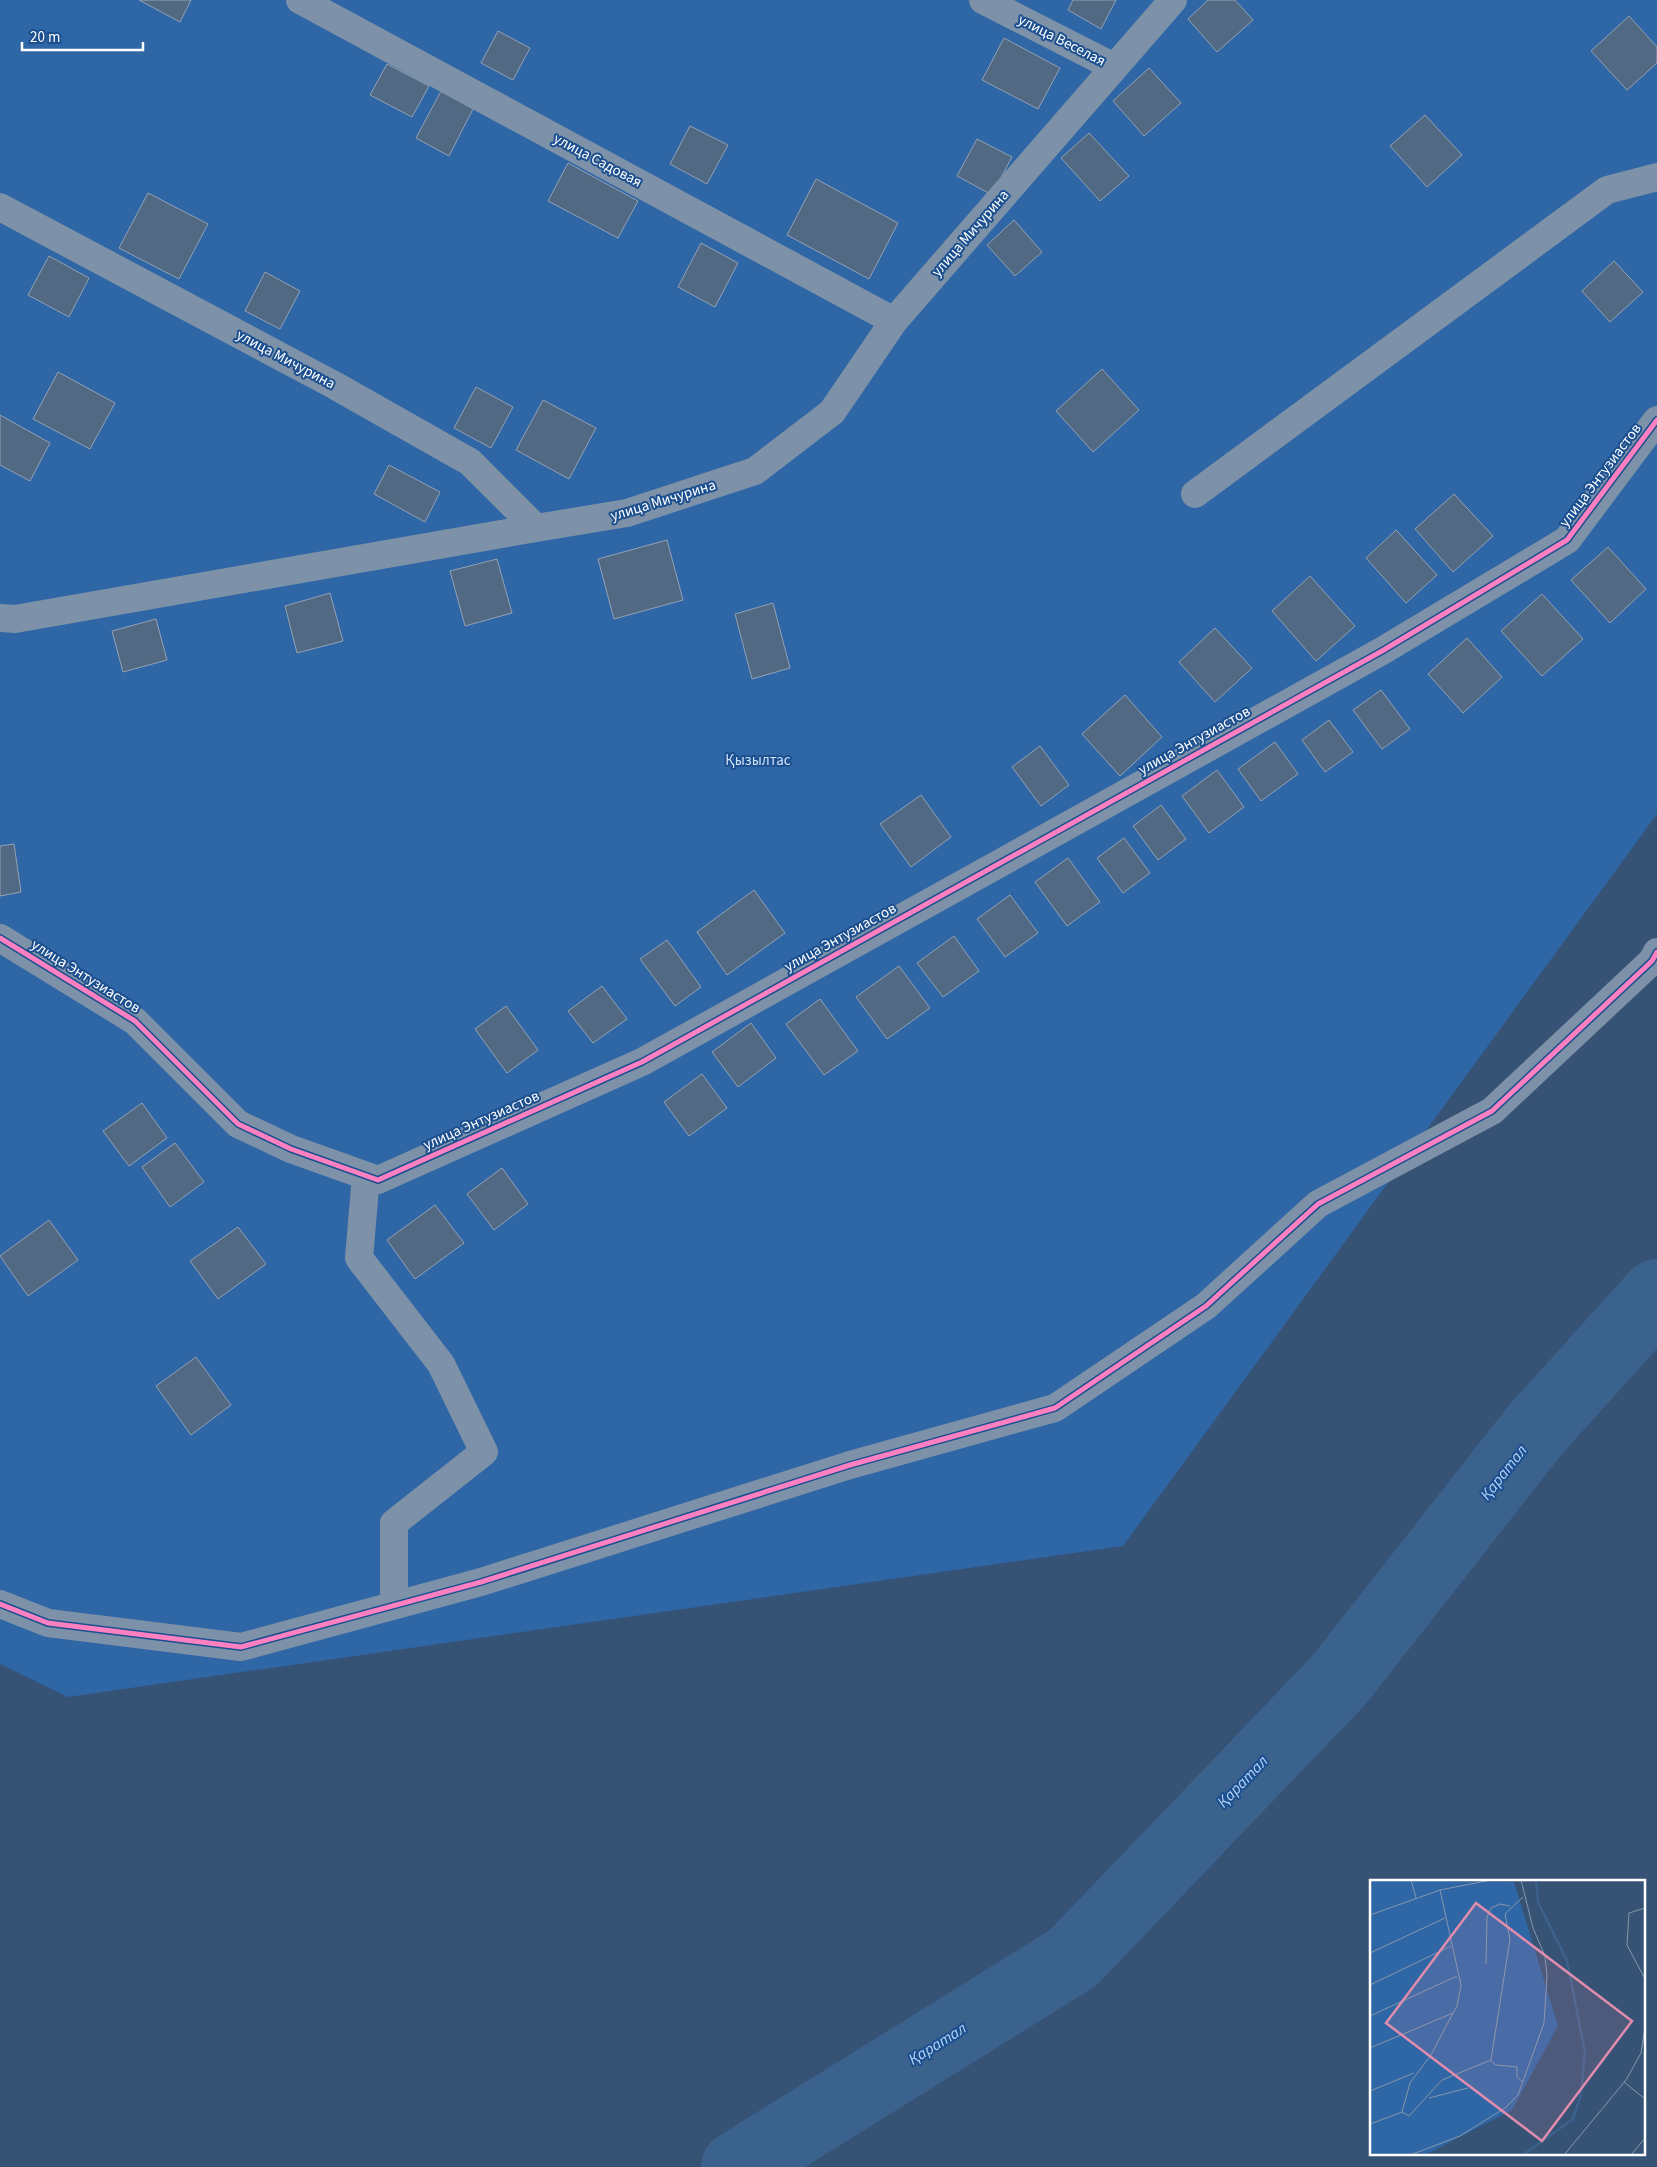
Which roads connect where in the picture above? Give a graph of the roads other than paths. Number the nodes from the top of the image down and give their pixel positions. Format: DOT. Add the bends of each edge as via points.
graph roads {
  1 [pos="300,0"];
  2 [pos="983,0"];
  3 [pos="1173,0"];
  4 [pos="1114,67"];
  5 [pos="1657,177"];
  6 [pos="0,207"];
  7 [pos="894,322"];
  8 [pos="1657,420"];
  9 [pos="1195,494"];
  10 [pos="536,528"];
  11 [pos="0,618"];
  12 [pos="0,938"];
  13 [pos="1657,952"];
  14 [pos="366,1176"];
  15 [pos="0,1604"];
  16 [pos="394,1605"];
  1 -- 7 [label="street, улица Садовая"];
  2 -- 4 [label="street, улица Веселая"];
  3 -- 4 [label="street, улица Мичурина"];
  4 -- 7 [label="street, улица Мичурина"];
  5 -- 9 [label="street" via="1607,190"];
  6 -- 10 [label="street, улица Мичурина" via="334,385 470,462"];
  7 -- 10 [label="street, улица Мичурина" via="832,412 755,471 627,513"];
  8 -- 14 [label="street, улица Энтузиастов" via="1567,540 1382,651 642,1062 378,1180"];
  10 -- 11 [label="street" via="25,618"];
  12 -- 14 [label="street, улица Энтузиастов" via="135,1021 238,1124 291,1149"];
  13 -- 16 [label="street" via="1652,961 1492,1111 1318,1204 1206,1306 1055,1408 850,1465 481,1582"];
  14 -- 16 [label="street" via="359,1258 441,1364 484,1452 394,1523"];
  15 -- 16 [label="street" via="48,1622 241,1647"];
}
